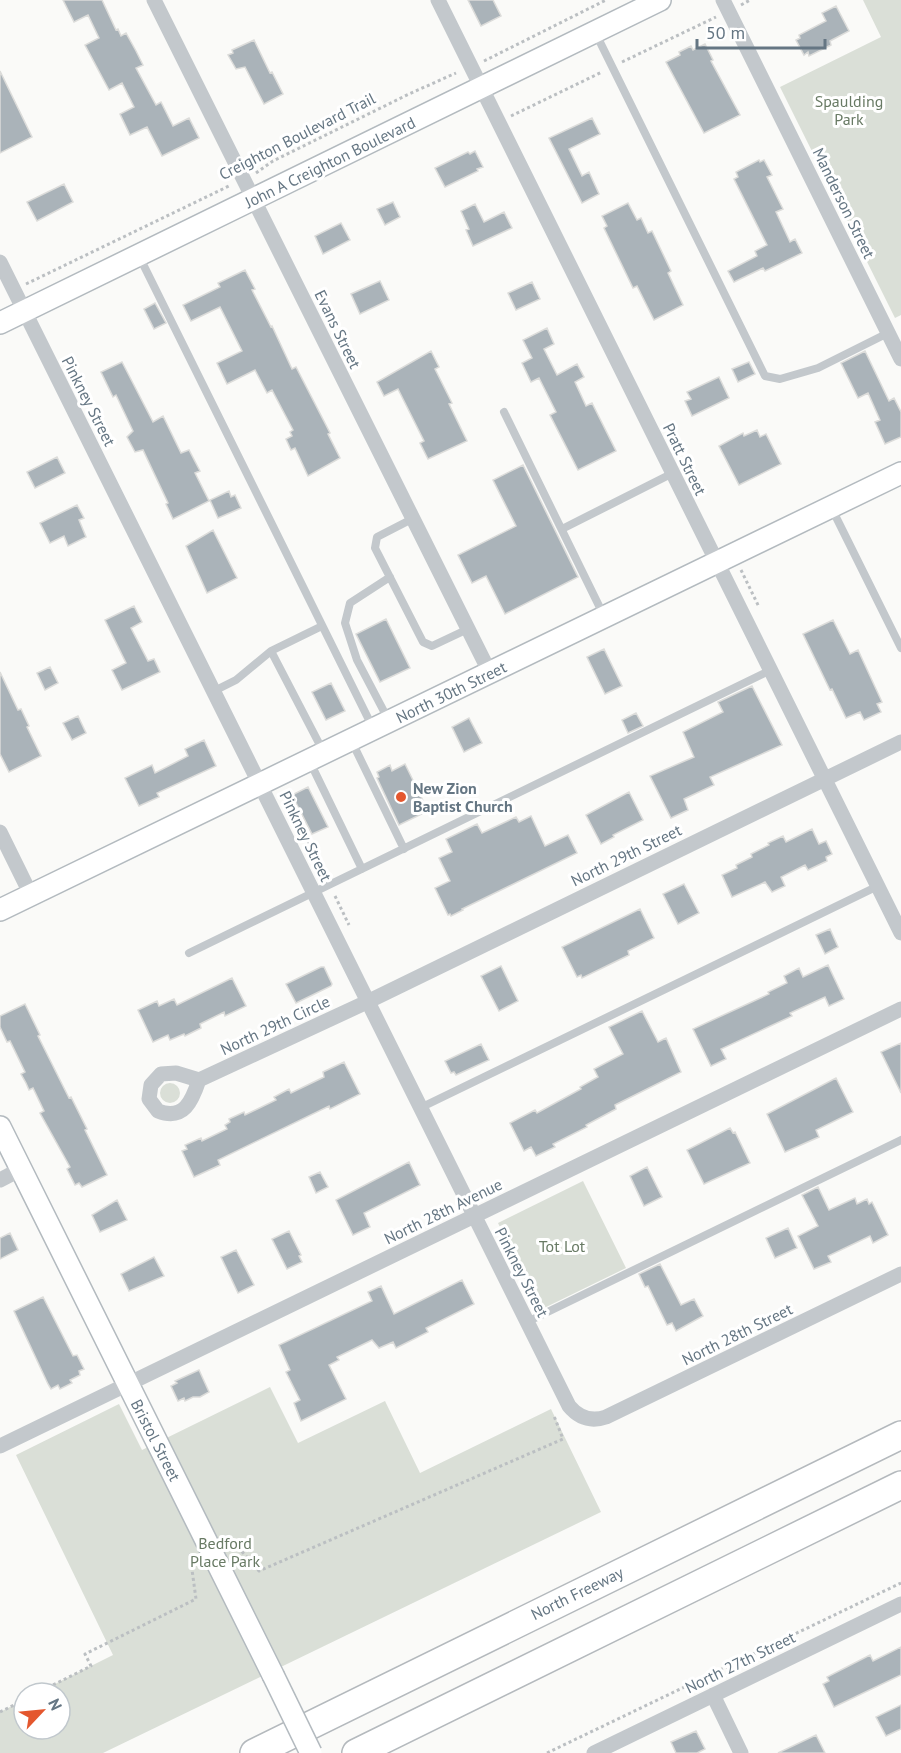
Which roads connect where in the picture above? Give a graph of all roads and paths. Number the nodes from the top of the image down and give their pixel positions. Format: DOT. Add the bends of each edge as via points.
graph roads {
  1 [pos="154,0"];
  2 [pos="438,0"];
  3 [pos="606,0"];
  4 [pos="660,0"];
  5 [pos="723,0"];
  6 [pos="595,32"];
  7 [pos="471,67"];
  8 [pos="482,88"];
  9 [pos="243,180"];
  10 [pos="253,199"];
  11 [pos="139,255"];
  12 [pos="0,262"];
  13 [pos="14,290"];
  14 [pos="24,312"];
  15 [pos="0,324"];
  16 [pos="888,333"];
  17 [pos="901,358"];
  18 [pos="504,412"];
  19 [pos="673,473"];
  20 [pos="901,473"];
  21 [pos="831,507"];
  22 [pos="412,519"];
  23 [pos="562,529"];
  24 [pos="717,563"];
  25 [pos="390,577"];
  26 [pos="605,617"];
  27 [pos="322,626"];
  28 [pos="468,629"];
  29 [pos="901,648"];
  30 [pos="271,651"];
  31 [pos="771,670"];
  32 [pos="490,673"];
  33 [pos="214,691"];
  34 [pos="381,726"];
  35 [pos="351,740"];
  36 [pos="901,742"];
  37 [pos="317,757"];
  38 [pos="824,779"];
  39 [pos="260,784"];
  40 [pos="0,832"];
  41 [pos="404,849"];
  42 [pos="362,869"];
  43 [pos="878,886"];
  44 [pos="314,892"];
  45 [pos="31,895"];
  46 [pos="0,910"];
  47 [pos="901,933"];
  48 [pos="189,953"];
  49 [pos="367,1002"];
  50 [pos="901,1009"];
  51 [pos="199,1080"];
  52 [pos="420,1108"];
  53 [pos="0,1127"];
  54 [pos="901,1140"];
  55 [pos="21,1169"];
  56 [pos="0,1180"];
  57 [pos="474,1216"];
  58 [pos="901,1274"];
  59 [pos="527,1322"];
  60 [pos="128,1383"];
  61 [pos="554,1416"];
  62 [pos="587,1419"];
  63 [pos="901,1435"];
  64 [pos="0,1446"];
  65 [pos="901,1485"];
  66 [pos="224,1538"];
  67 [pos="194,1553"];
  68 [pos="901,1583"];
  69 [pos="901,1604"];
  70 [pos="61,1681"];
  71 [pos="713,1695"];
  72 [pos="255,1753"];
  73 [pos="312,1753"];
  74 [pos="356,1753"];
  75 [pos="547,1753"];
  76 [pos="594,1753"];
  77 [pos="741,1753"];
  1 -- 9 [label="street, Evans Street"];
  2 -- 7 [label="street, Pratt Street"];
  3 -- 7 [label="path, Creighton Boulevard Trail"];
  4 -- 6 [label="street, John A Creighton Boulevard"];
  5 -- 16 [label="street, Manderson Street"];
  6 -- 8 [label="street, John A Creighton Boulevard"];
  6 -- 16 [label="lane" via="765,376 780,379 818,368"];
  7 -- 8 [label="street, Pratt Street"];
  7 -- 9 [label="path, Creighton Boulevard Trail" via="357,119"];
  8 -- 10 [label="street, John A Creighton Boulevard"];
  8 -- 19 [label="street, Pratt Street"];
  9 -- 10 [label="street, Evans Street"];
  9 -- 13 [label="path, Creighton Boulevard Trail"];
  10 -- 11 [label="street, John A Creighton Boulevard"];
  10 -- 22 [label="street, Evans Street"];
  11 -- 14 [label="street, John A Creighton Boulevard"];
  11 -- 27 [label="lane"];
  12 -- 13 [label="street, Pinkney Street"];
  13 -- 14 [label="street, Pinkney Street"];
  14 -- 15 [label="street, John A Creighton Boulevard"];
  14 -- 33 [label="street, Pinkney Street"];
  16 -- 17 [label="street, Manderson Street"];
  18 -- 23 [label="lane"];
  19 -- 23 [label="lane"];
  19 -- 24 [label="street, Pratt Street"];
  20 -- 21 [label="street, North 30th Street"];
  21 -- 24 [label="street, North 30th Street"];
  21 -- 29 [label="lane"];
  22 -- 25 [label="lane" via="376,537 375,548"];
  22 -- 28 [label="street, Evans Street"];
  23 -- 26 [label="lane"];
  24 -- 26 [label="street, North 30th Street"];
  24 -- 31 [label="street, Pratt Street"];
  25 -- 28 [label="lane" via="423,642 432,646"];
  25 -- 34 [label="lane" via="350,603 345,623"];
  26 -- 32 [label="street, North 30th Street"];
  27 -- 30 [label="lane"];
  27 -- 34 [label="lane"];
  28 -- 32 [label="street, Evans Street"];
  30 -- 33 [label="lane" via="236,680"];
  30 -- 37 [label="lane"];
  31 -- 38 [label="street, Pratt Street"];
  31 -- 41 [label="lane"];
  32 -- 34 [label="street, North 30th Street"];
  33 -- 39 [label="street, Pinkney Street"];
  34 -- 35 [label="street, North 30th Street"];
  35 -- 37 [label="street, North 30th Street"];
  35 -- 41 [label="lane"];
  36 -- 38 [label="street, North 29th Street"];
  37 -- 39 [label="street, North 30th Street"];
  37 -- 42 [label="lane"];
  38 -- 43 [label="street, Pratt Street"];
  38 -- 49 [label="street, North 29th Street"];
  39 -- 44 [label="street, Pinkney Street"];
  39 -- 45 [label="street, North 30th Street"];
  40 -- 45 [label="street"];
  41 -- 42 [label="lane"];
  42 -- 44 [label="lane"];
  43 -- 47 [label="street, Pratt Street"];
  43 -- 52 [label="lane"];
  44 -- 48 [label="lane"];
  44 -- 49 [label="street, Pinkney Street"];
  45 -- 46 [label="street, North 30th Street"];
  49 -- 51 [label="street, North 29th Circle"];
  49 -- 52 [label="street, Pinkney Street"];
  50 -- 57 [label="street, North 28th Avenue"];
  52 -- 57 [label="street, Pinkney Street"];
  53 -- 55 [label="street, Bristol Street"];
  54 -- 59 [label="lane"];
  55 -- 56 [label="street"];
  55 -- 60 [label="street, Bristol Street"];
  57 -- 59 [label="street, Pinkney Street"];
  57 -- 60 [label="street, North 28th Avenue"];
  58 -- 62 [label="street, North 28th Street" via="606,1417"];
  59 -- 62 [label="street, Pinkney Street" via="569,1406"];
  60 -- 64 [label="street, North 28th Avenue"];
  60 -- 73 [label="street, Bristol Street, bridge"];
  61 -- 66 [label="path" via="564,1439 258,1571 228,1536"];
  63 -- 72 [label="highway, North Freeway"];
  65 -- 74 [label="highway"];
  67 -- 70 [label="path" via="190,1555 196,1599 85,1654 91,1666"];
  68 -- 75 [label="path"];
  69 -- 71 [label="street, North 27th Street"];
  71 -- 76 [label="street, North 27th Street"];
  71 -- 77 [label="street"];
}
